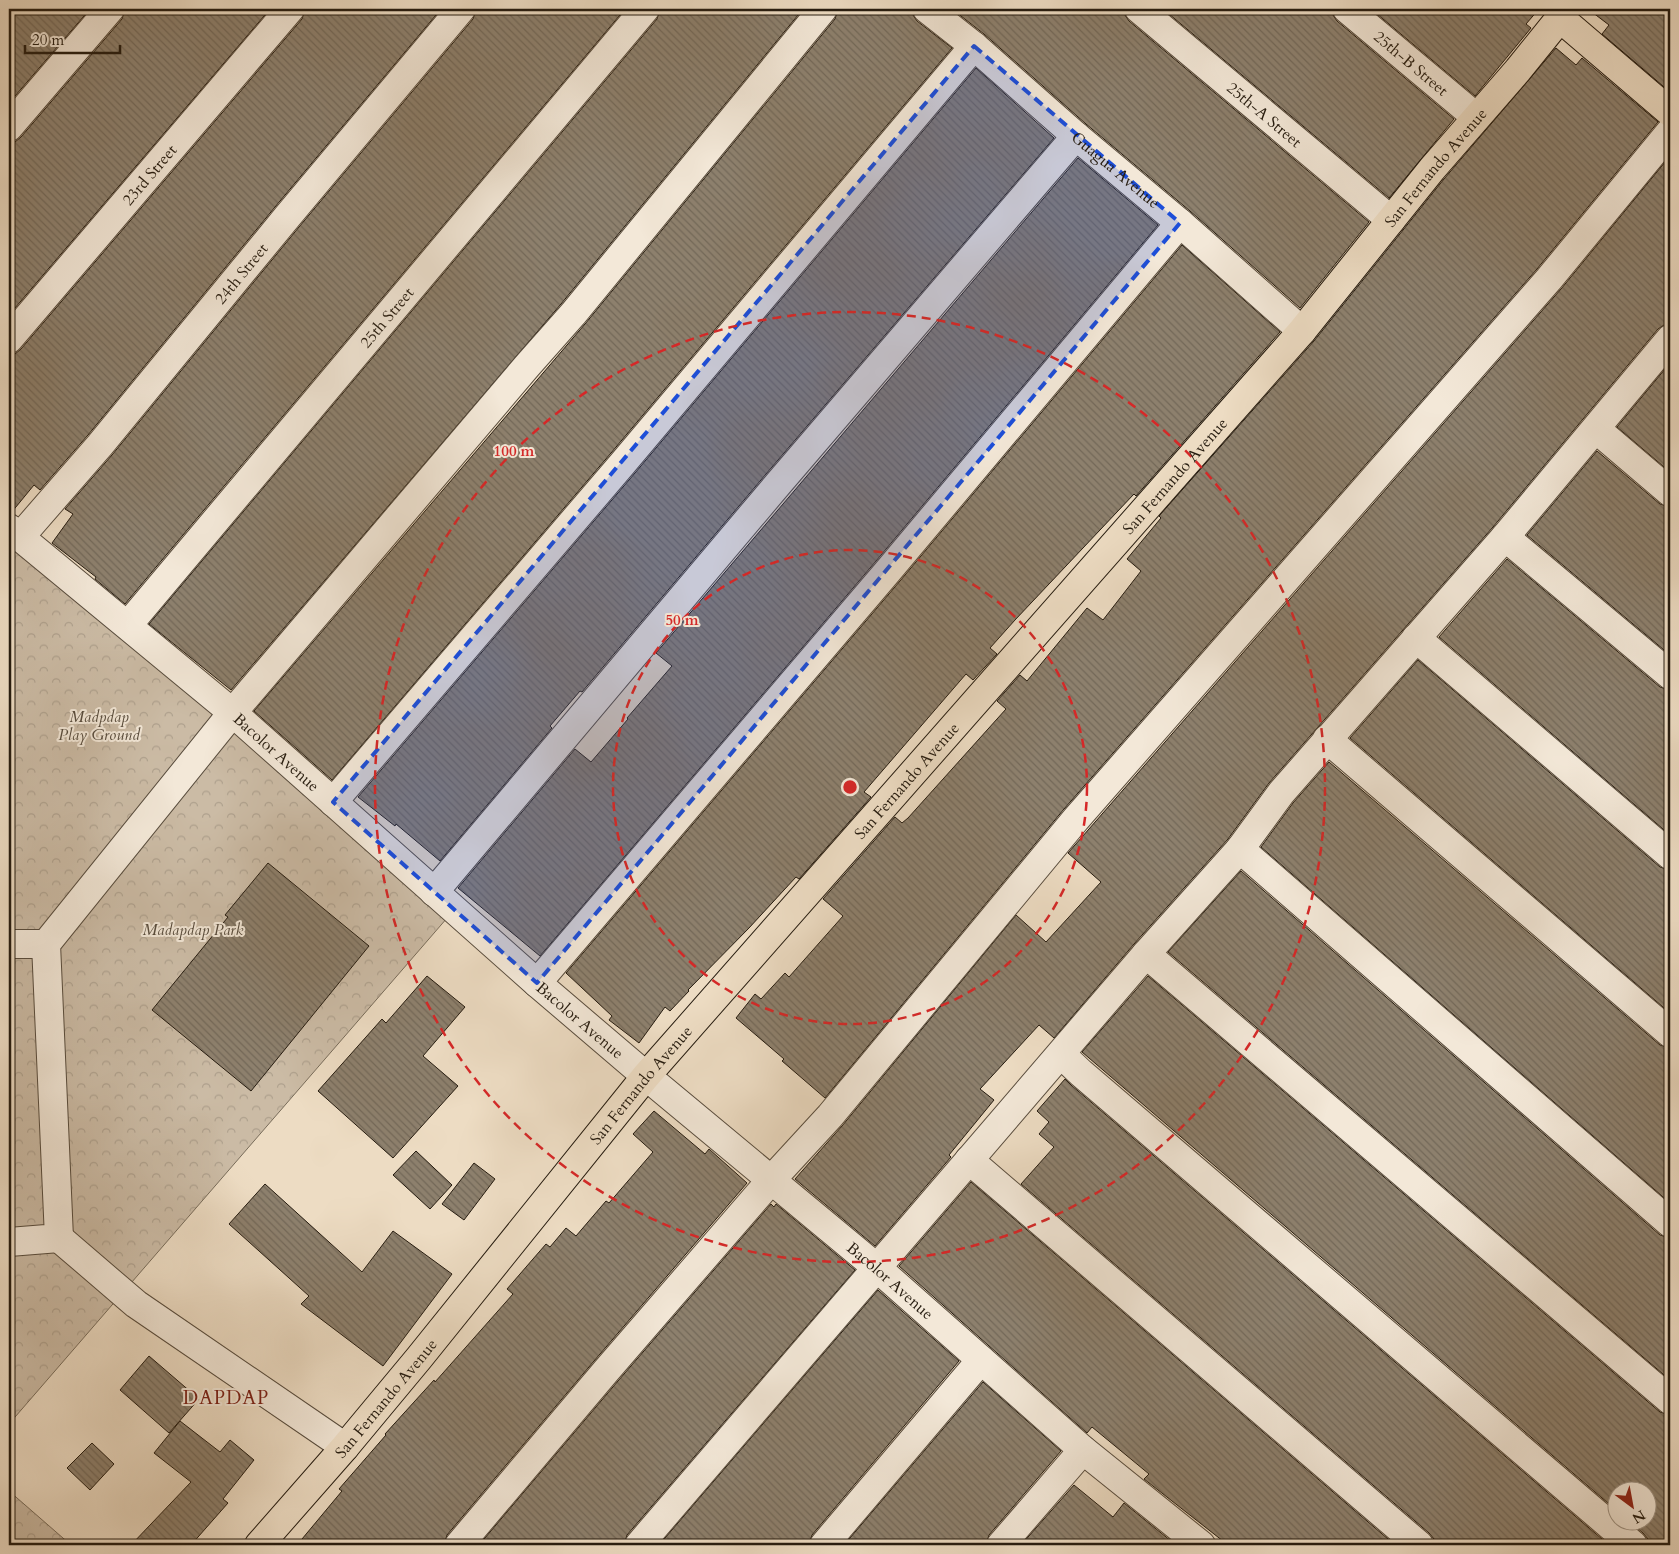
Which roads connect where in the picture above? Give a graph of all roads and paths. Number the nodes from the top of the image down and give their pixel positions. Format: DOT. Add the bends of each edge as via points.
graph roads {
  1 [pos="110,9"];
  2 [pos="290,9"];
  3 [pos="460,9"];
  4 [pos="645,9"];
  5 [pos="823,9"];
  6 [pos="927,9"];
  7 [pos="1139,9"];
  8 [pos="1347,9"];
  9 [pos="1559,12"];
  10 [pos="974,46"];
  11 [pos="1670,112"];
  12 [pos="1476,117"];
  13 [pos="9,127"];
  14 [pos="1670,132"];
  15 [pos="1076,136"];
  16 [pos="1391,220"];
  17 [pos="1180,223"];
  18 [pos="1302,331"];
  19 [pos="9,339"];
  20 [pos="1670,339"];
  21 [pos="1596,429"];
  22 [pos="1670,492"];
  23 [pos="14,532"];
  24 [pos="1505,537"];
  25 [pos="128,625"];
  26 [pos="1416,638"];
  27 [pos="1670,675"];
  28 [pos="233,712"];
  29 [pos="1327,740"];
  30 [pos="333,802"];
  31 [pos="1240,849"];
  32 [pos="1670,855"];
  33 [pos="434,892"];
  34 [pos="9,944"];
  35 [pos="46,944"];
  36 [pos="1146,954"];
  37 [pos="537,983"];
  38 [pos="1670,1033"];
  39 [pos="1061,1054"];
  40 [pos="646,1076"];
  41 [pos="969,1160"];
  42 [pos="772,1179"];
  43 [pos="1670,1223"];
  44 [pos="59,1238"];
  45 [pos="9,1242"];
  46 [pos="876,1267"];
  47 [pos="981,1360"];
  48 [pos="1670,1400"];
  49 [pos="345,1447"];
  50 [pos="1083,1450"];
  51 [pos="1191,1542"];
  52 [pos="259,1545"];
  53 [pos="459,1545"];
  54 [pos="638,1545"];
  55 [pos="824,1545"];
  56 [pos="1001,1545"];
  57 [pos="1419,1545"];
  58 [pos="1633,1545"];
  1 -- 13 [label="street"];
  2 -- 19 [label="street, 23rd Street"];
  3 -- 23 [label="street, 24th Street" via="100,445"];
  4 -- 25 [label="street, 25th Street"];
  5 -- 28 [label="street" via="572,314"];
  6 -- 10 [label="street, Guagua Avenue"];
  7 -- 16 [label="street, 25th-A Street"];
  8 -- 12 [label="street, 25th-B Street"];
  9 -- 11 [label="main road, San Fernando Avenue"];
  9 -- 12 [label="main road, San Fernando Avenue" via="1518,70"];
  10 -- 15 [label="street, Guagua Avenue"];
  10 -- 30 [label="street"];
  12 -- 16 [label="main road, San Fernando Avenue"];
  14 -- 42 [label="street" via="1549,279 1076,819 830,1116"];
  15 -- 17 [label="street, Guagua Avenue"];
  15 -- 33 [label="street"];
  16 -- 18 [label="main road, San Fernando Avenue"];
  17 -- 18 [label="street, Guagua Avenue"];
  17 -- 37 [label="street"];
  18 -- 40 [label="main road, San Fernando Avenue"];
  20 -- 21 [label="street"];
  21 -- 22 [label="street"];
  21 -- 24 [label="street"];
  23 -- 25 [label="street, Bacolor Avenue"];
  24 -- 26 [label="street"];
  24 -- 27 [label="street"];
  25 -- 28 [label="street, Bacolor Avenue"];
  26 -- 29 [label="street"];
  26 -- 32 [label="street"];
  28 -- 30 [label="street, Bacolor Avenue"];
  28 -- 35 [label="street"];
  29 -- 31 [label="street" via="1281,793"];
  29 -- 38 [label="street"];
  30 -- 33 [label="street, Bacolor Avenue"];
  31 -- 36 [label="street"];
  31 -- 43 [label="street"];
  33 -- 37 [label="street, Bacolor Avenue"];
  34 -- 35 [label="street"];
  35 -- 44 [label="street"];
  36 -- 39 [label="street"];
  36 -- 48 [label="street"];
  37 -- 40 [label="street, Bacolor Avenue"];
  39 -- 41 [label="street"];
  39 -- 58 [label="street"];
  40 -- 42 [label="street, Bacolor Avenue"];
  40 -- 49 [label="main road, San Fernando Avenue"];
  41 -- 46 [label="street"];
  41 -- 57 [label="street"];
  42 -- 46 [label="street, Bacolor Avenue"];
  42 -- 53 [label="street"];
  44 -- 45 [label="street"];
  44 -- 49 [label="street" via="136,1304"];
  46 -- 47 [label="street, Bacolor Avenue"];
  46 -- 54 [label="street"];
  47 -- 50 [label="street, Bacolor Avenue"];
  47 -- 55 [label="street"];
  49 -- 52 [label="main road, San Fernando Avenue"];
  50 -- 51 [label="street, Bacolor Avenue"];
  50 -- 56 [label="street"];
}
